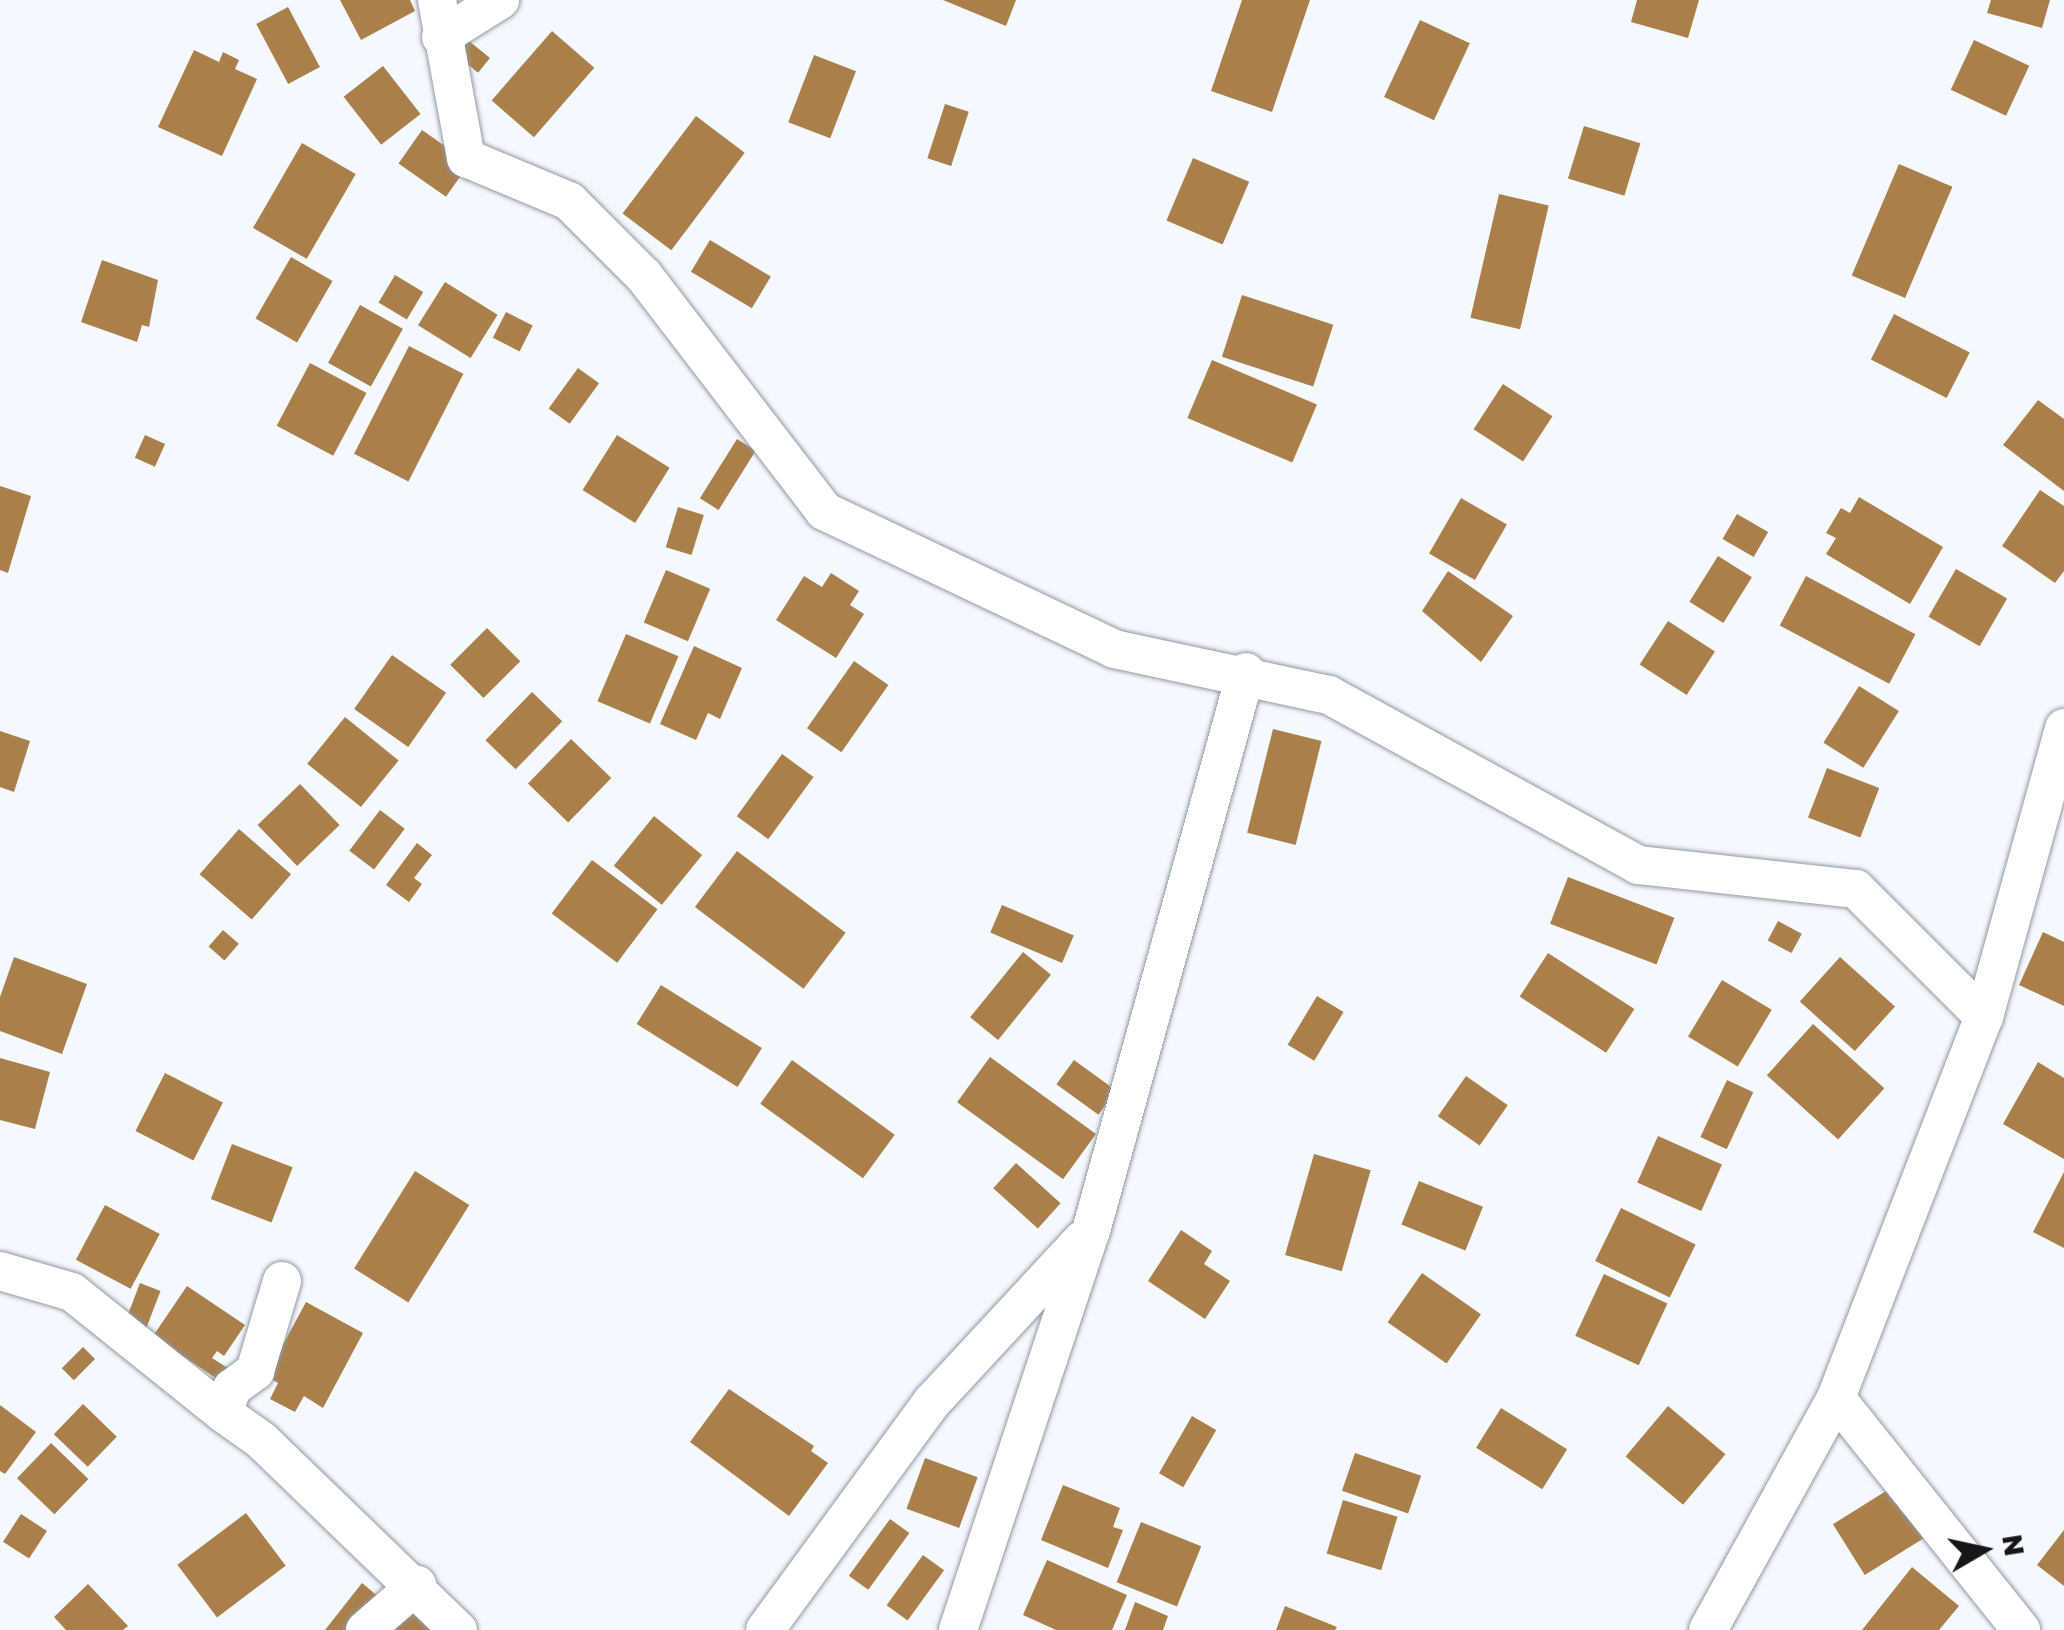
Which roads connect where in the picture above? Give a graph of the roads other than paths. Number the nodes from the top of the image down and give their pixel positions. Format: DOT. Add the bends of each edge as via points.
graph roads {
  1 [pos="437,0"];
  2 [pos="500,0"];
  3 [pos="441,38"];
  4 [pos="1246,672"];
  5 [pos="2064,728"];
  6 [pos="1984,1018"];
  7 [pos="1090,1231"];
  8 [pos="0,1271"];
  9 [pos="282,1281"];
  10 [pos="1836,1398"];
  11 [pos="223,1413"];
  12 [pos="416,1586"];
  13 [pos="365,1630"];
  14 [pos="458,1630"];
  15 [pos="765,1630"];
  16 [pos="958,1630"];
  17 [pos="1708,1630"];
  18 [pos="2021,1630"];
  1 -- 3 [label="street"];
  2 -- 3 [label="street"];
  3 -- 4 [label="street" via="466,158 569,202 644,276 824,511 1114,649"];
  4 -- 6 [label="street" via="1329,695 1638,864 1856,889"];
  4 -- 7 [label="street"];
  5 -- 6 [label="street"];
  6 -- 10 [label="street"];
  7 -- 15 [label="street" via="932,1402"];
  7 -- 16 [label="street"];
  8 -- 11 [label="street" via="72,1292"];
  9 -- 11 [label="street" via="254,1371 232,1388"];
  10 -- 17 [label="street"];
  10 -- 18 [label="street"];
  11 -- 12 [label="street" via="261,1440"];
  12 -- 13 [label="street"];
  12 -- 14 [label="street"];
}
